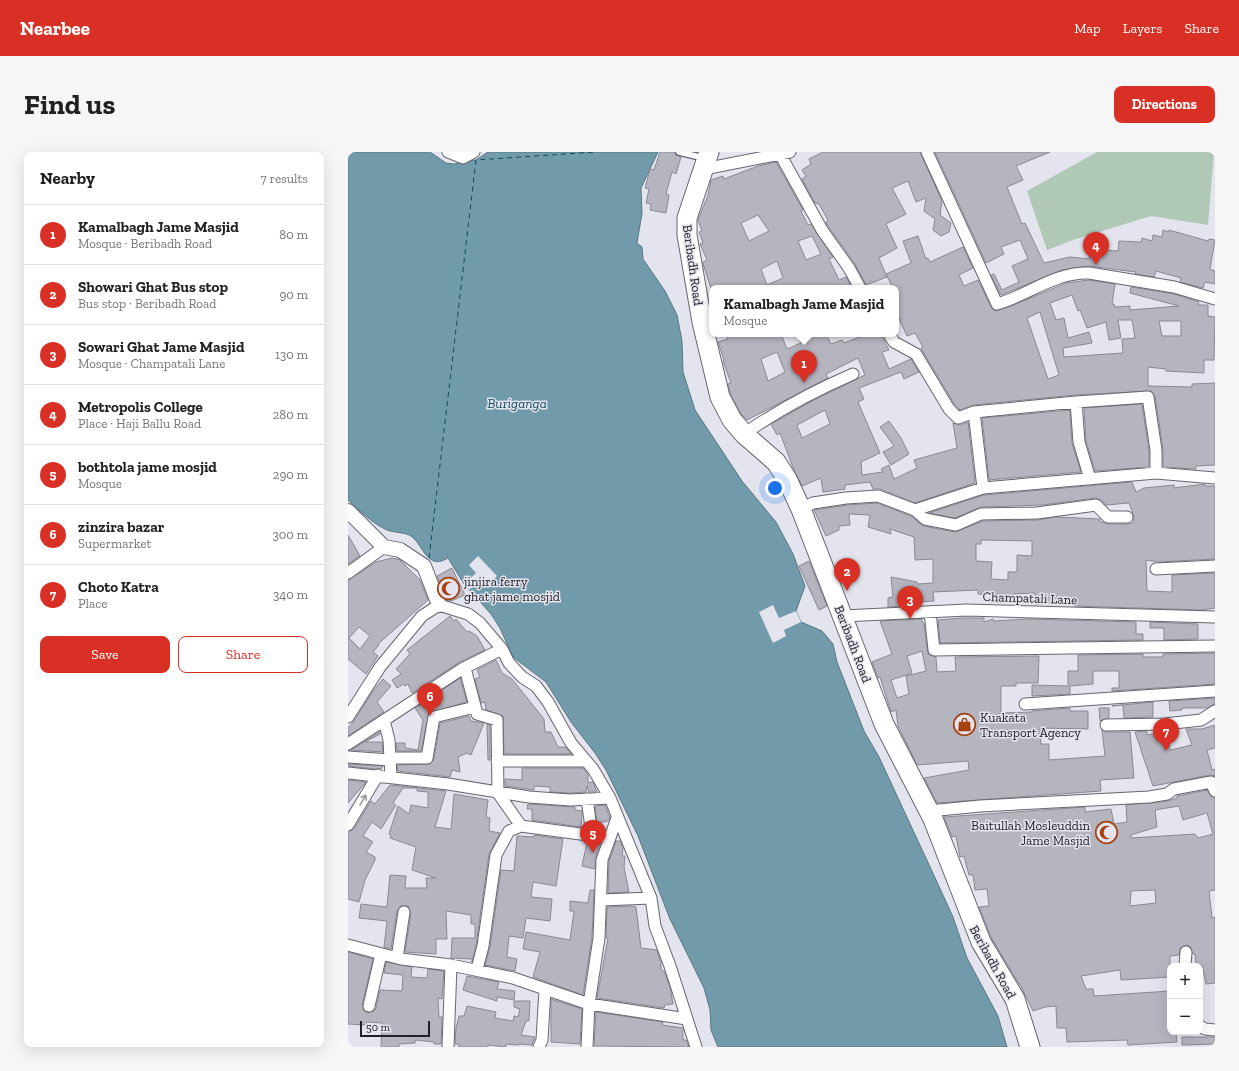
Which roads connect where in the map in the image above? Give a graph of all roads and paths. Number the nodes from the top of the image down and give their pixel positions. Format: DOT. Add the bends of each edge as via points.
graph roads {
  1 [pos="448,152"];
  2 [pos="679,152"];
  3 [pos="927,152"];
  4 [pos="785,153"];
  5 [pos="474,155"];
  6 [pos="707,160"];
  7 [pos="858,285"];
  8 [pos="1215,299"];
  9 [pos="891,337"];
  10 [pos="853,374"];
  11 [pos="1076,402"];
  12 [pos="974,412"];
  13 [pos="744,434"];
  14 [pos="1156,473"];
  15 [pos="1215,478"];
  16 [pos="1090,479"];
  17 [pos="983,488"];
  18 [pos="801,509"];
  19 [pos="915,510"];
  20 [pos="348,511"];
  21 [pos="1127,517"];
  22 [pos="384,547"];
  23 [pos="1215,566"];
  24 [pos="1156,569"];
  25 [pos="348,573"];
  26 [pos="439,605"];
  27 [pos="930,612"];
  28 [pos="843,616"];
  29 [pos="1215,617"];
  30 [pos="1215,646"];
  31 [pos="502,649"];
  32 [pos="465,668"];
  33 [pos="1215,691"];
  34 [pos="1025,704"];
  35 [pos="475,707"];
  36 [pos="1215,711"];
  37 [pos="348,717"];
  38 [pos="384,720"];
  39 [pos="1106,725"];
  40 [pos="348,744"];
  41 [pos="348,757"];
  42 [pos="390,759"];
  43 [pos="497,761"];
  44 [pos="585,761"];
  45 [pos="348,773"];
  46 [pos="378,775"];
  47 [pos="391,777"];
  48 [pos="1215,791"];
  49 [pos="498,792"];
  50 [pos="610,798"];
  51 [pos="587,799"];
  52 [pos="928,811"];
  53 [pos="617,818"];
  54 [pos="348,825"];
  55 [pos="521,826"];
  56 [pos="592,835"];
  57 [pos="610,838"];
  58 [pos="651,898"];
  59 [pos="602,900"];
  60 [pos="404,912"];
  61 [pos="348,946"];
  62 [pos="1186,952"];
  63 [pos="381,954"];
  64 [pos="397,958"];
  65 [pos="1185,963"];
  66 [pos="451,965"];
  67 [pos="477,969"];
  68 [pos="545,989"];
  69 [pos="589,1004"];
  70 [pos="369,1006"];
  71 [pos="687,1019"];
  72 [pos="1203,1028"];
  73 [pos="1215,1030"];
  74 [pos="448,1047"];
  75 [pos="539,1047"];
  76 [pos="587,1047"];
  77 [pos="696,1047"];
  78 [pos="1030,1047"];
  1 -- 5 [label="street" via="463,158"];
  2 -- 6 [label="lane"];
  3 -- 8 [label="street" via="997,304 1049,280 1077,273 1174,287"];
  4 -- 6 [label="street"];
  4 -- 7 [label="street" via="822,230"];
  6 -- 13 [label="highway, Beribadh Road" via="687,218 687,235 702,322 720,397 732,420"];
  9 -- 12 [label="street" via="894,342 916,354 927,376 952,413 958,418"];
  10 -- 13 [label="street" via="814,391 774,413"];
  11 -- 12 [label="street"];
  11 -- 14 [label="street" via="1148,397 1156,450"];
  11 -- 16 [label="street" via="1079,442"];
  12 -- 17 [label="street"];
  13 -- 18 [label="highway, Beribadh Road" via="776,462"];
  14 -- 15 [label="street"];
  14 -- 16 [label="street"];
  16 -- 17 [label="street"];
  17 -- 19 [label="street"];
  18 -- 19 [label="street" via="826,501 878,496"];
  18 -- 28 [label="highway, Beribadh Road"];
  19 -- 21 [label="street" via="925,519 956,525 981,514 1037,513 1096,505 1108,517"];
  20 -- 22 [label="street"];
  22 -- 25 [label="street"];
  22 -- 26 [label="street" via="400,550 426,562"];
  23 -- 24 [label="street"];
  26 -- 31 [label="street" via="468,614 480,623"];
  26 -- 37 [label="street" via="422,616 380,667"];
  27 -- 28 [label="street, Champatali Lane"];
  27 -- 29 [label="street, Champatali Lane" via="967,610"];
  27 -- 30 [label="street" via="934,650"];
  28 -- 52 [label="highway, Beribadh Road" via="884,724"];
  31 -- 32 [label="street"];
  31 -- 44 [label="street" via="509,663 522,677 536,686 548,702"];
  32 -- 35 [label="street"];
  32 -- 38 [label="street"];
  33 -- 34 [label="street"];
  35 -- 42 [label="street" via="434,717 426,758"];
  35 -- 43 [label="street" via="477,714 497,720"];
  36 -- 39 [label="street" via="1201,720 1164,724"];
  38 -- 40 [label="street"];
  38 -- 42 [label="street"];
  41 -- 42 [label="street"];
  42 -- 47 [label="street"];
  43 -- 44 [label="street"];
  43 -- 49 [label="street"];
  44 -- 50 [label="street"];
  45 -- 46 [label="street"];
  46 -- 47 [label="street"];
  54 -- 46 [label="street, one-way"];
  47 -- 49 [label="street"];
  48 -- 52 [label="street" via="1211,782 1174,789 1167,794 1150,798"];
  49 -- 51 [label="street" via="529,797"];
  49 -- 55 [label="street"];
  50 -- 51 [label="street"];
  50 -- 53 [label="street"];
  51 -- 56 [label="street"];
  52 -- 78 [label="highway, Beribadh Road" via="949,858 975,929 1014,999"];
  53 -- 57 [label="street"];
  53 -- 58 [label="street"];
  55 -- 56 [label="street"];
  55 -- 67 [label="street" via="509,831 496,855 483,946"];
  56 -- 57 [label="street"];
  57 -- 59 [label="street" via="602,860"];
  58 -- 59 [label="street"];
  58 -- 71 [label="street" via="655,926"];
  59 -- 69 [label="street"];
  60 -- 64 [label="street"];
  61 -- 63 [label="street"];
  62 -- 65 [label="street"];
  63 -- 64 [label="street"];
  63 -- 70 [label="street"];
  64 -- 66 [label="street"];
  66 -- 67 [label="street"];
  66 -- 74 [label="street"];
  67 -- 68 [label="street"];
  68 -- 69 [label="street"];
  68 -- 75 [label="street" via="542,1040"];
  69 -- 71 [label="street"];
  69 -- 76 [label="street"];
  71 -- 77 [label="street"];
  72 -- 73 [label="street"];
}
